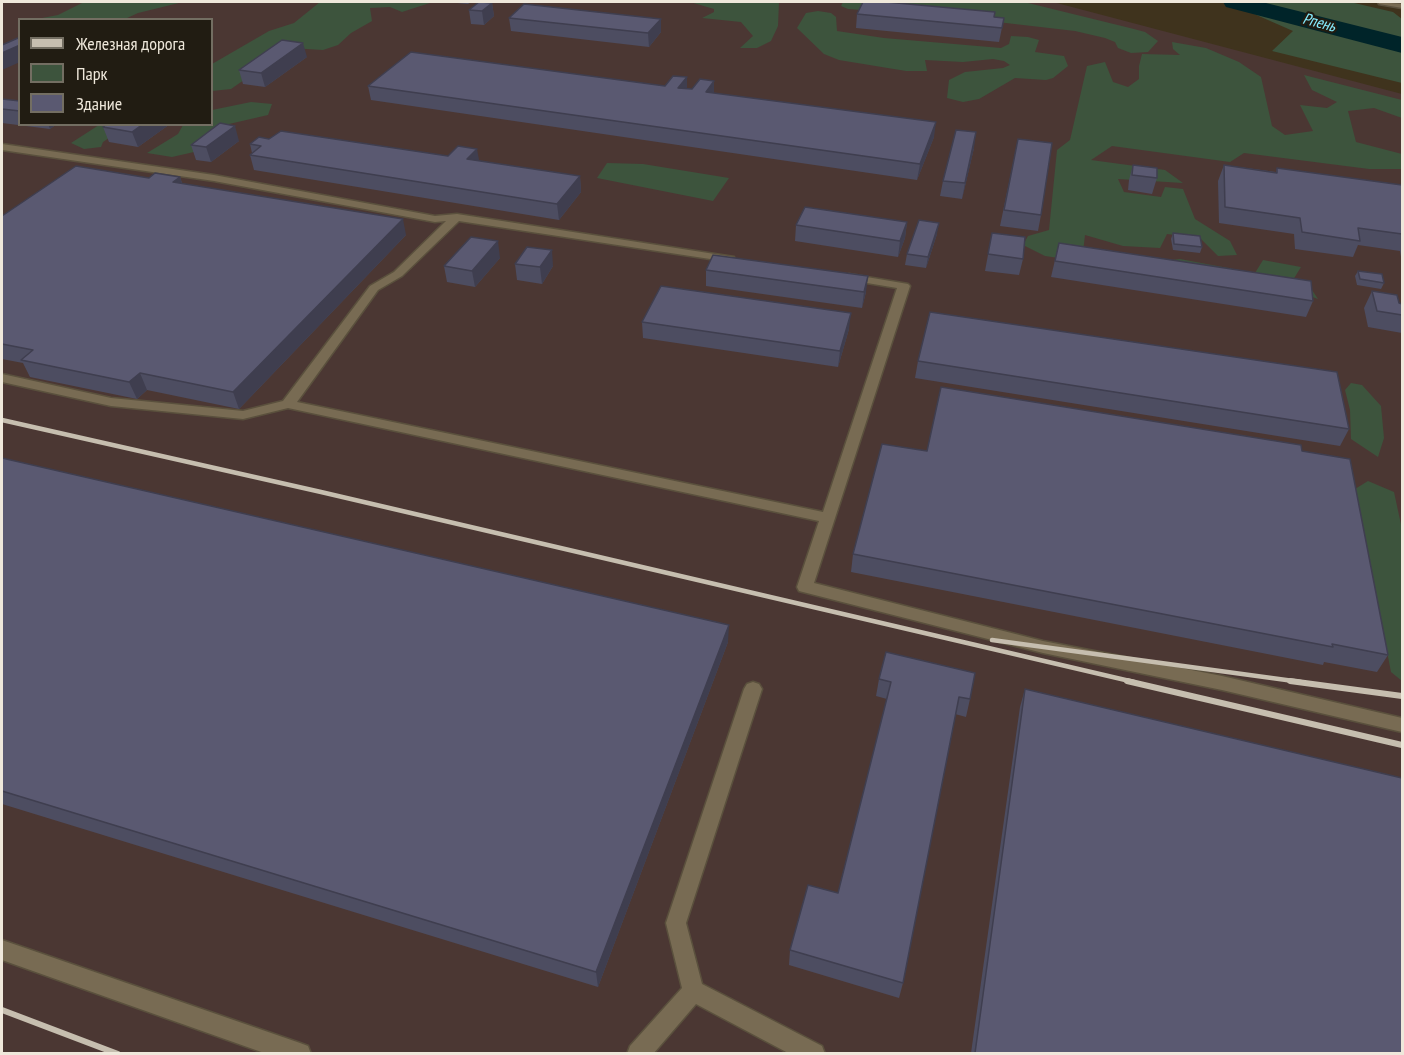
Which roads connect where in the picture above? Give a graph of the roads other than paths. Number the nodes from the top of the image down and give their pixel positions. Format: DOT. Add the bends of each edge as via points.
graph roads {
  1 [pos="1382,2"];
  2 [pos="1402,6"];
  3 [pos="2,147"];
  4 [pos="457,217"];
  5 [pos="739,260"];
  6 [pos="833,275"];
  7 [pos="2,378"];
  8 [pos="288,404"];
  9 [pos="828,518"];
  10 [pos="753,689"];
  11 [pos="1402,724"];
  12 [pos="2,950"];
  13 [pos="693,991"];
  14 [pos="300,1053"];
  15 [pos="638,1053"];
  16 [pos="814,1053"];
  1 -- 2 [label="lane"];
  3 -- 4 [label="lane" via="214,178 435,219"];
  4 -- 5 [label="lane"];
  4 -- 8 [label="lane" via="398,274 374,288"];
  6 -- 9 [label="lane" via="903,286"];
  7 -- 8 [label="lane" via="111,402 243,415"];
  8 -- 9 [label="lane"];
  9 -- 11 [label="lane" via="805,587 1043,647"];
  10 -- 13 [label="lane" via="676,922"];
  12 -- 14 [label="lane"];
  13 -- 15 [label="lane"];
  13 -- 16 [label="lane"];
}
